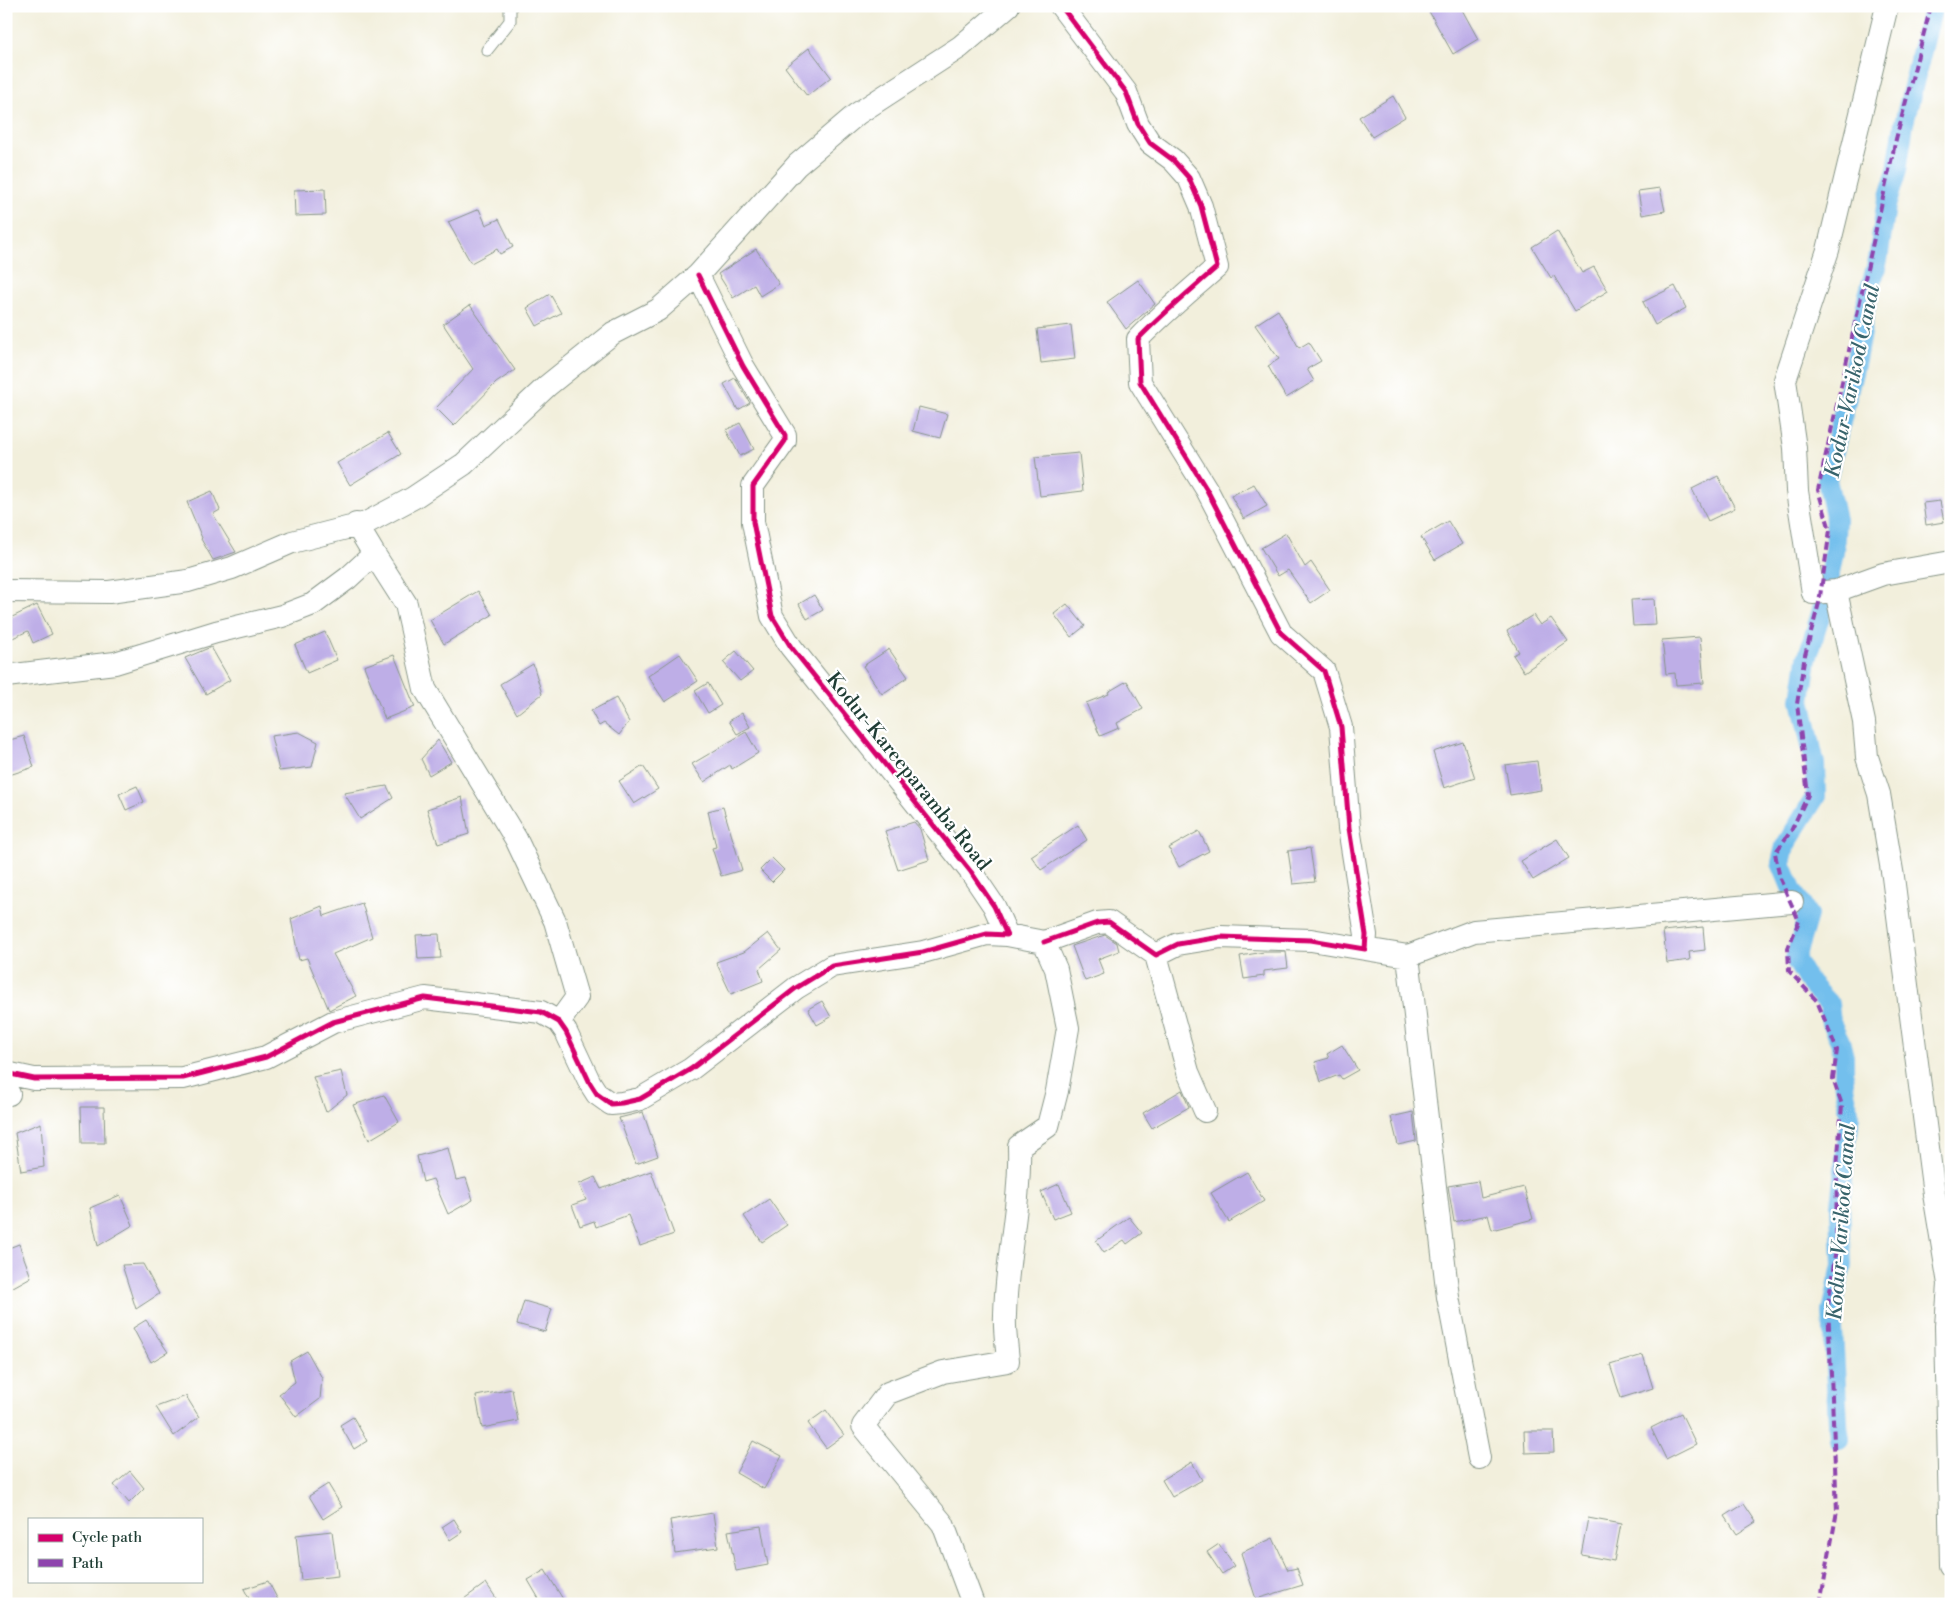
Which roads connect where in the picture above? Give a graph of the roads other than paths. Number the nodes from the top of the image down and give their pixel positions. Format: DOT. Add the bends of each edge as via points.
graph roads {
  1 [pos="510,6"];
  2 [pos="1008,6"];
  3 [pos="1061,6"];
  4 [pos="1887,6"];
  5 [pos="487,50"];
  6 [pos="698,275"];
  7 [pos="356,524"];
  8 [pos="374,554"];
  9 [pos="1951,562"];
  10 [pos="1842,589"];
  11 [pos="6,591"];
  12 [pos="6,676"];
  13 [pos="1792,902"];
  14 [pos="1007,935"];
  15 [pos="1044,942"];
  16 [pos="1365,949"];
  17 [pos="1156,955"];
  18 [pos="1408,956"];
  19 [pos="559,1022"];
  20 [pos="7,1087"];
  21 [pos="1205,1111"];
  22 [pos="1479,1458"];
  23 [pos="1951,1565"];
  24 [pos="973,1604"];
  1 -- 5 [label="lane" via="510,21"];
  2 -- 6 [label="street" via="960,47 857,114 797,165"];
  3 -- 16 [label="street" via="1126,92 1138,124 1150,143 1173,160 1189,178 1201,206 1216,267 1138,339 1140,382 1208,490 1281,633 1324,672 1341,727 1349,828 1366,934"];
  4 -- 10 [label="street" via="1835,226 1786,380 1797,491 1813,593"];
  6 -- 7 [label="street" via="658,310 614,333 547,386 464,464 413,498 366,523"];
  6 -- 14 [label="street, Kodur-Kareeparamba Road" via="742,366 785,435 785,441 753,486 754,522 772,616 791,648 971,872 994,906"];
  7 -- 8 [label="street"];
  7 -- 11 [label="street" via="292,542 232,568 188,581 110,592"];
  8 -- 12 [label="street" via="313,604 282,616 115,663"];
  8 -- 19 [label="street" via="406,604 425,689 516,839 555,921 577,997"];
  9 -- 10 [label="street" via="1883,574"];
  10 -- 23 [label="street" via="1867,757 1879,794 1893,877 1934,1194 1949,1284 1946,1326"];
  13 -- 18 [label="street" via="1474,931"];
  14 -- 15 [label="street"];
  14 -- 19 [label="street" via="987,934 923,952 832,966 796,988 691,1069 640,1099 622,1103 611,1104 597,1094"];
  15 -- 17 [label="street" via="1097,923 1109,922"];
  15 -- 24 [label="street" via="1056,969 1068,1028 1048,1126 1019,1146 1020,1179 1005,1316 1008,1361 943,1372 888,1393 863,1426 942,1524"];
  16 -- 17 [label="street" via="1311,940 1221,937 1178,944"];
  16 -- 18 [label="street"];
  17 -- 21 [label="street" via="1188,1072"];
  18 -- 22 [label="street" via="1448,1297"];
  19 -- 20 [label="street" via="541,1012 425,998 333,1022 266,1057 183,1078 34,1080"];
}
